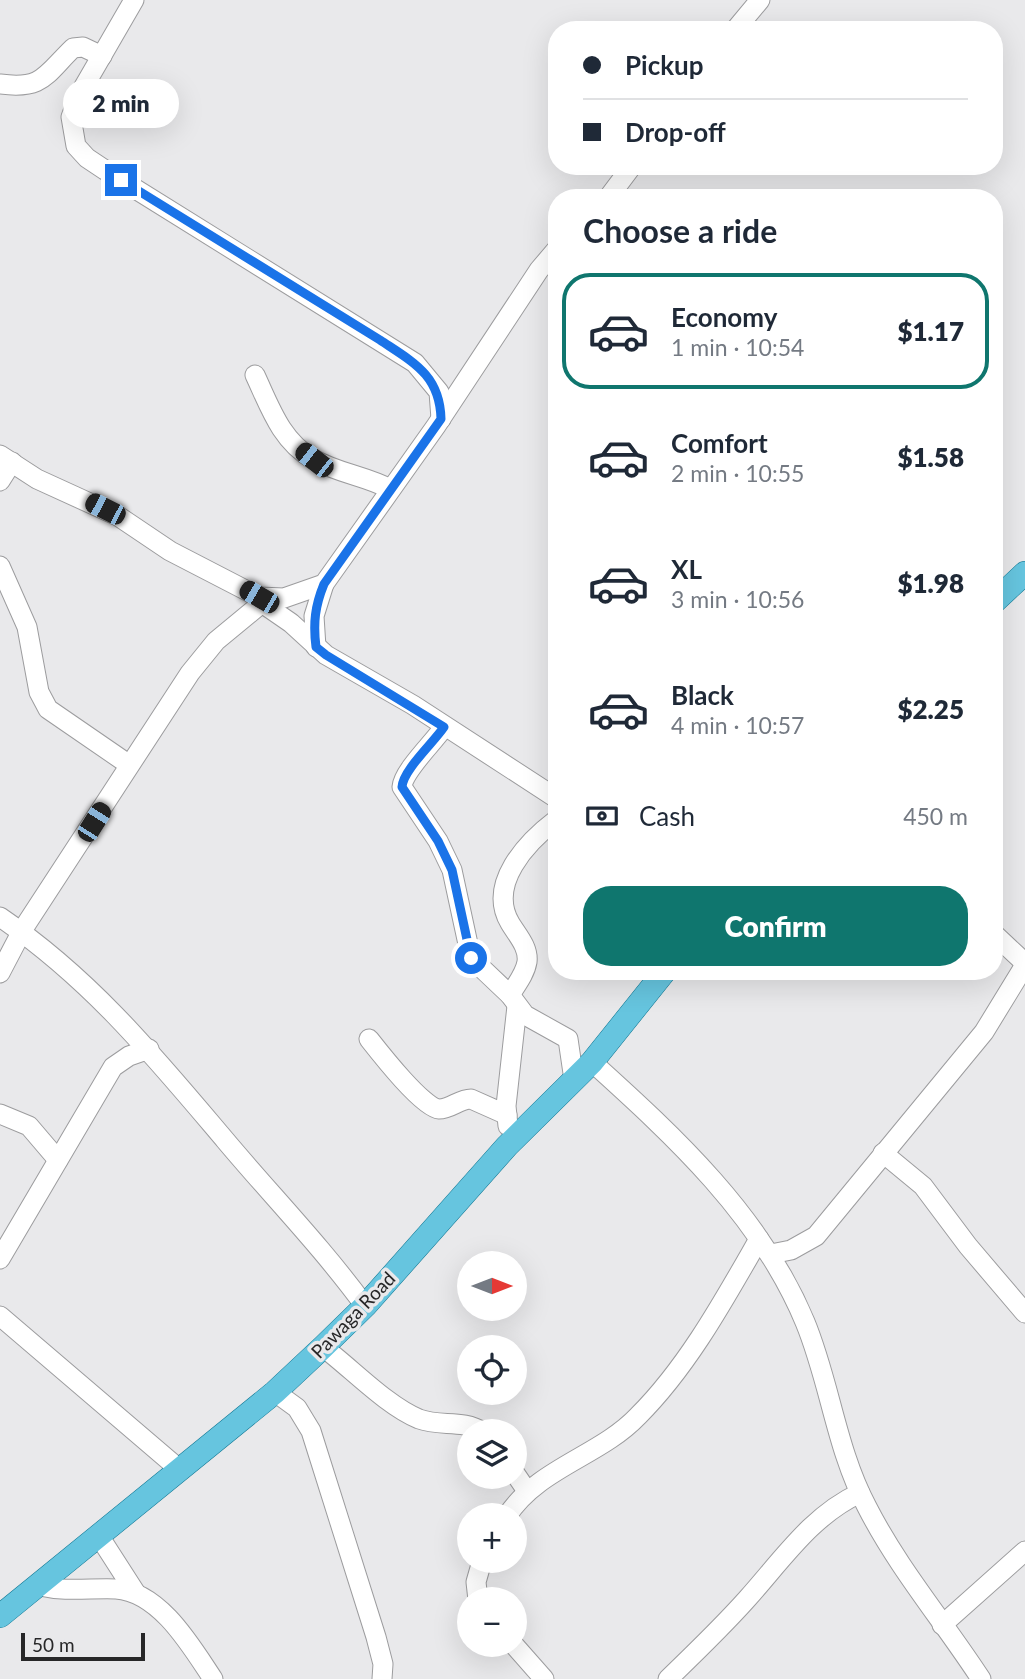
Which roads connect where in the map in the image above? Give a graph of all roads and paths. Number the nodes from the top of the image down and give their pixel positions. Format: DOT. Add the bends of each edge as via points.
graph roads {
  1 [pos="134,0"];
  2 [pos="760,0"];
  3 [pos="742,21"];
  4 [pos="102,56"];
  5 [pos="0,84"];
  6 [pos="548,259"];
  7 [pos="256,375"];
  8 [pos="441,419"];
  9 [pos="6,458"];
  10 [pos="0,481"];
  11 [pos="390,489"];
  12 [pos="0,566"];
  13 [pos="1025,573"];
  14 [pos="324,584"];
  15 [pos="1003,594"];
  16 [pos="260,600"];
  17 [pos="316,647"];
  18 [pos="444,727"];
  19 [pos="128,764"];
  20 [pos="548,793"];
  21 [pos="548,827"];
  22 [pos="0,916"];
  23 [pos="22,932"];
  24 [pos="1003,943"];
  25 [pos="1025,964"];
  26 [pos="0,973"];
  27 [pos="658,980"];
  28 [pos="513,1001"];
  29 [pos="369,1039"];
  30 [pos="149,1049"];
  31 [pos="592,1062"];
  32 [pos="574,1080"];
  33 [pos="0,1114"];
  34 [pos="507,1115"];
  35 [pos="507,1146"];
  36 [pos="883,1153"];
  37 [pos="58,1160"];
  38 [pos="765,1247"];
  39 [pos="0,1259"];
  40 [pos="365,1306"];
  41 [pos="1025,1313"];
  42 [pos="0,1316"];
  43 [pos="323,1347"];
  44 [pos="275,1392"];
  45 [pos="457,1424"];
  46 [pos="179,1469"];
  47 [pos="527,1491"];
  48 [pos="860,1493"];
  49 [pos="517,1503"];
  50 [pos="99,1536"];
  51 [pos="1025,1551"];
  52 [pos="40,1586"];
  53 [pos="135,1592"];
  54 [pos="0,1616"];
  55 [pos="942,1625"];
  56 [pos="525,1657"];
  57 [pos="213,1679"];
  58 [pos="382,1679"];
  59 [pos="544,1679"];
  60 [pos="668,1679"];
  61 [pos="981,1679"];
  1 -- 4 [label="street"];
  2 -- 3 [label="street"];
  4 -- 5 [label="street" via="83,47 73,48 41,82"];
  4 -- 8 [label="street" via="71,117 76,146 88,158 415,363 439,393"];
  6 -- 8 [label="street"];
  7 -- 11 [label="street" via="289,441 314,460"];
  8 -- 11 [label="street"];
  9 -- 10 [label="street"];
  9 -- 16 [label="street" via="37,479 118,516 170,551"];
  11 -- 14 [label="street"];
  12 -- 19 [label="street" via="27,627 39,692 48,709"];
  13 -- 15 [label="main road"];
  14 -- 16 [label="street" via="284,598"];
  14 -- 17 [label="street" via="314,616"];
  16 -- 17 [label="street"];
  16 -- 19 [label="street" via="208,649"];
  17 -- 18 [label="street"];
  18 -- 20 [label="street"];
  18 -- 28 [label="street" via="405,775 402,787 452,870 471,958"];
  19 -- 23 [label="street"];
  21 -- 28 [label="street" via="534,838 506,881 505,914 524,945 527,962"];
  22 -- 23 [label="street"];
  23 -- 26 [label="street"];
  23 -- 30 [label="street" via="93,991"];
  24 -- 25 [label="street"];
  25 -- 36 [label="street" via="984,1032"];
  27 -- 31 [label="main road, Pawaga Road"];
  28 -- 32 [label="street" via="525,1015 568,1039"];
  28 -- 34 [label="street"];
  29 -- 34 [label="street" via="430,1106 441,1108 471,1100"];
  30 -- 37 [label="street" via="113,1067"];
  30 -- 40 [label="street" via="324,1250"];
  31 -- 32 [label="main road, Pawaga Road"];
  31 -- 38 [label="street" via="704,1168"];
  32 -- 35 [label="main road, Pawaga Road"];
  33 -- 37 [label="street" via="29,1126"];
  34 -- 35 [label="street"];
  35 -- 40 [label="main road, Pawaga Road"];
  36 -- 38 [label="street" via="816,1236 791,1250"];
  36 -- 41 [label="street" via="923,1186"];
  37 -- 39 [label="street"];
  38 -- 47 [label="street" via="638,1417"];
  38 -- 48 [label="street" via="806,1325 834,1424"];
  40 -- 43 [label="main road, Pawaga Road"];
  42 -- 46 [label="street"];
  43 -- 44 [label="main road, Pawaga Road"];
  43 -- 45 [label="street" via="415,1417"];
  44 -- 46 [label="main road, Pawaga Road"];
  44 -- 58 [label="street" via="297,1408 312,1431 376,1637"];
  46 -- 50 [label="main road, Pawaga Road"];
  47 -- 49 [label="street"];
  48 -- 55 [label="street"];
  48 -- 60 [label="street" via="810,1528 719,1630"];
  50 -- 52 [label="main road, Pawaga Road"];
  50 -- 53 [label="street"];
  51 -- 55 [label="street"];
  52 -- 53 [label="street"];
  52 -- 54 [label="main road, Pawaga Road"];
  53 -- 57 [label="street" via="163,1615"];
  55 -- 61 [label="street"];
  56 -- 59 [label="street"];
}
